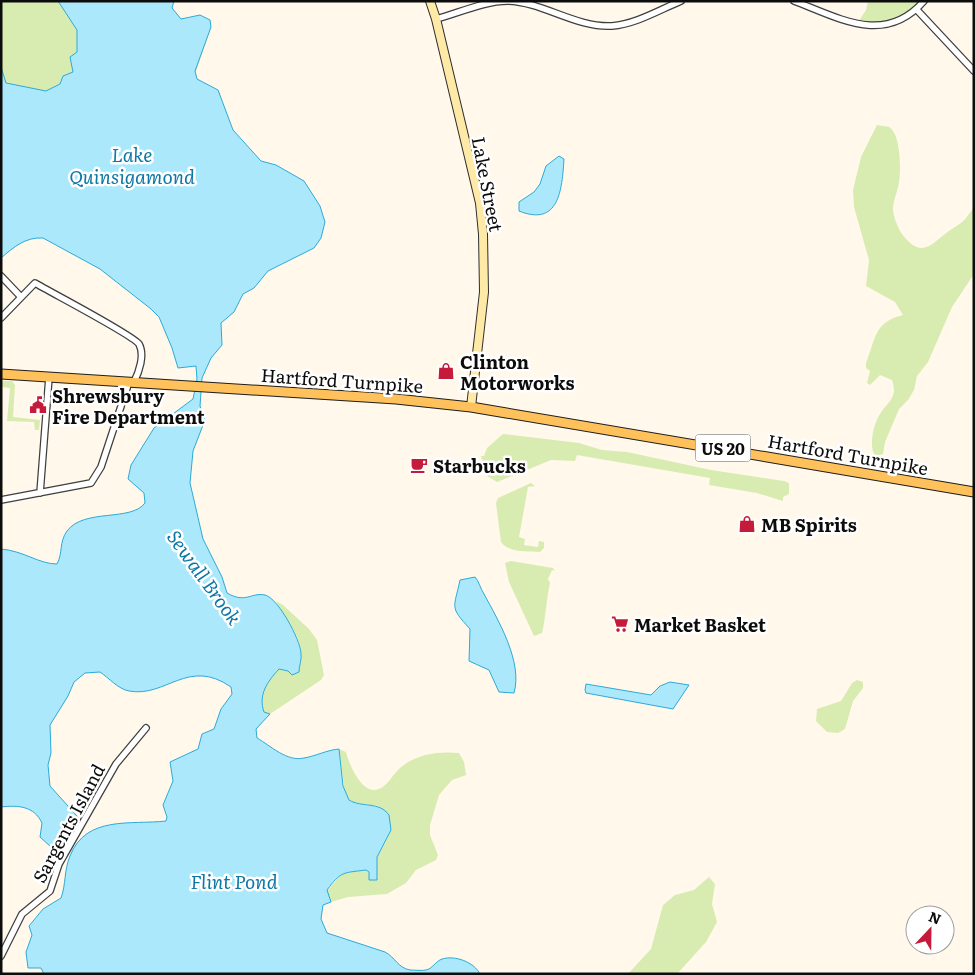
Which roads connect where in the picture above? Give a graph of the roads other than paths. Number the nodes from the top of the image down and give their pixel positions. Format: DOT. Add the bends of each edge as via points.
graph roads {
  1 [pos="430,1"];
  2 [pos="681,1"];
  3 [pos="794,1"];
  4 [pos="924,1"];
  5 [pos="917,10"];
  6 [pos="436,18"];
  7 [pos="974,71"];
  8 [pos="1,276"];
  9 [pos="22,297"];
  10 [pos="1,318"];
  11 [pos="1,374"];
  12 [pos="49,378"];
  13 [pos="132,382"];
  14 [pos="471,407"];
  15 [pos="974,492"];
  16 [pos="40,493"];
  17 [pos="1,500"];
  18 [pos="146,728"];
  19 [pos="1,956"];
  1 -- 6 [label="main road, Lake Street"];
  2 -- 6 [label="street" via="613,26 511,2"];
  3 -- 5 [label="street" via="866,26 895,23"];
  4 -- 5 [label="street"];
  5 -- 7 [label="street"];
  6 -- 14 [label="main road, Lake Street" via="479,198 484,234 484,291"];
  8 -- 9 [label="street"];
  9 -- 10 [label="street"];
  9 -- 13 [label="street" via="35,284 133,338 140,350 139,368"];
  11 -- 12 [label="main road, Hartford Turnpike / US 20"];
  12 -- 13 [label="main road, Hartford Turnpike / US 20"];
  12 -- 16 [label="street"];
  13 -- 14 [label="main road, Hartford Turnpike / US 20"];
  13 -- 16 [label="street" via="101,468 93,481"];
  14 -- 15 [label="main road, Hartford Turnpike / US 20"];
  16 -- 17 [label="street"];
  18 -- 19 [label="street, Sargents Island" via="116,764 59,864 50,891 22,914"];
}
